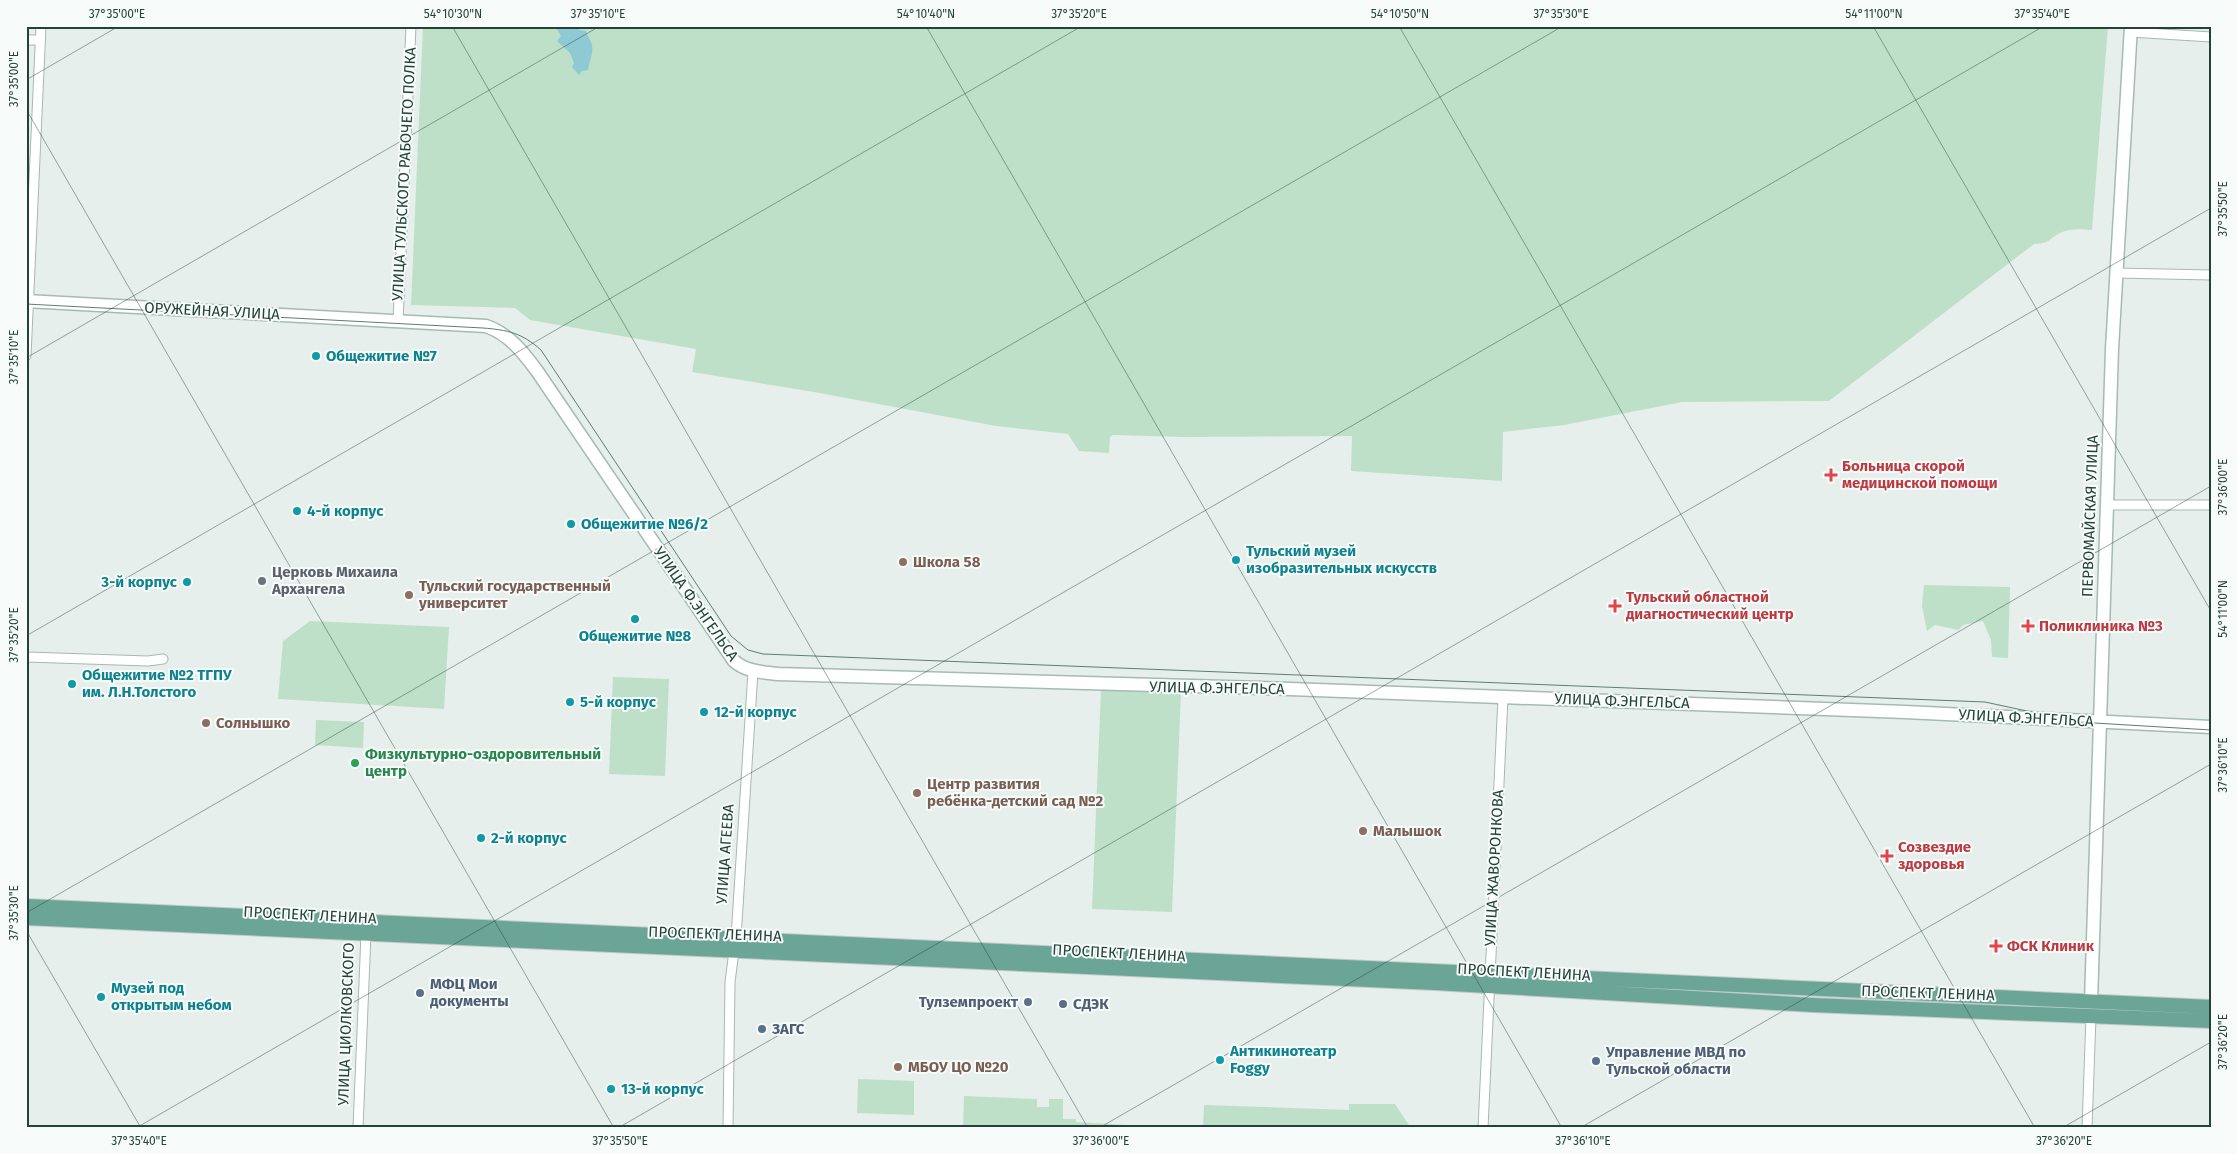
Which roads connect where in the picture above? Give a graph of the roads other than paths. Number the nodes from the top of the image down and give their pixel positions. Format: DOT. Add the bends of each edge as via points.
graph roads {
  1 [pos="41,26"];
  2 [pos="411,26"];
  3 [pos="2131,29"];
  4 [pos="2211,37"];
  5 [pos="26,40"];
  6 [pos="40,40"];
  7 [pos="30,163"];
  8 [pos="2116,273"];
  9 [pos="2211,275"];
  10 [pos="28,301"];
  11 [pos="398,321"];
  12 [pos="26,356"];
  13 [pos="2107,505"];
  14 [pos="2211,505"];
  15 [pos="26,657"];
  16 [pos="163,659"];
  17 [pos="753,671"];
  18 [pos="1503,698"];
  19 [pos="2100,722"];
  20 [pos="2211,727"];
  21 [pos="26,906"];
  22 [pos="26,918"];
  23 [pos="367,927"];
  24 [pos="735,944"];
  25 [pos="1489,980"];
  26 [pos="2211,1007"];
  27 [pos="2091,1009"];
  28 [pos="2211,1021"];
  29 [pos="358,1128"];
  30 [pos="728,1128"];
  31 [pos="1483,1128"];
  32 [pos="2087,1128"];
  1 -- 6 [label="street"];
  2 -- 11 [label="street, УЛИЦА ТУЛЬСКОГО РАБОЧЕГО ПОЛКА"];
  3 -- 4 [label="street"];
  3 -- 8 [label="street, ПЕРВОМАЙСКАЯ УЛИЦА"];
  5 -- 6 [label="street"];
  6 -- 7 [label="street"];
  7 -- 10 [label="street"];
  8 -- 9 [label="street"];
  8 -- 13 [label="street, ПЕРВОМАЙСКАЯ УЛИЦА"];
  10 -- 11 [label="street, ОРУЖЕЙНАЯ УЛИЦА"];
  10 -- 12 [label="street"];
  11 -- 17 [label="street, УЛИЦА Ф.ЭНГЕЛЬСА" via="486,326 520,348 734,661"];
  13 -- 14 [label="street"];
  13 -- 19 [label="street, ПЕРВОМАЙСКАЯ УЛИЦА"];
  15 -- 16 [label="street"];
  17 -- 18 [label="street, УЛИЦА Ф.ЭНГЕЛЬСА"];
  17 -- 24 [label="street, УЛИЦА АГЕЕВА"];
  18 -- 19 [label="street, УЛИЦА Ф.ЭНГЕЛЬСА"];
  18 -- 25 [label="street, УЛИЦА ЖАВОРОНКОВА"];
  19 -- 20 [label="street, УЛИЦА Ф.ЭНГЕЛЬСА"];
  19 -- 27 [label="street, ПЕРВОМАЙСКАЯ УЛИЦА"];
  21 -- 23 [label="main road, ПРОСПЕКТ ЛЕНИНА"];
  22 -- 23 [label="main road, ПРОСПЕКТ ЛЕНИНА"];
  23 -- 24 [label="main road, ПРОСПЕКТ ЛЕНИНА"];
  23 -- 29 [label="street, УЛИЦА ЦИОЛКОВСКОГО"];
  24 -- 25 [label="main road, ПРОСПЕКТ ЛЕНИНА"];
  24 -- 30 [label="street, УЛИЦА АГЕЕВА" via="730,982"];
  25 -- 27 [label="main road, ПРОСПЕКТ ЛЕНИНА"];
  25 -- 31 [label="street, УЛИЦА ЖАВОРОНКОВА"];
  26 -- 27 [label="main road, ПРОСПЕКТ ЛЕНИНА"];
  27 -- 28 [label="main road, ПРОСПЕКТ ЛЕНИНА"];
  27 -- 32 [label="street, ПЕРВОМАЙСКАЯ УЛИЦА"];
}
